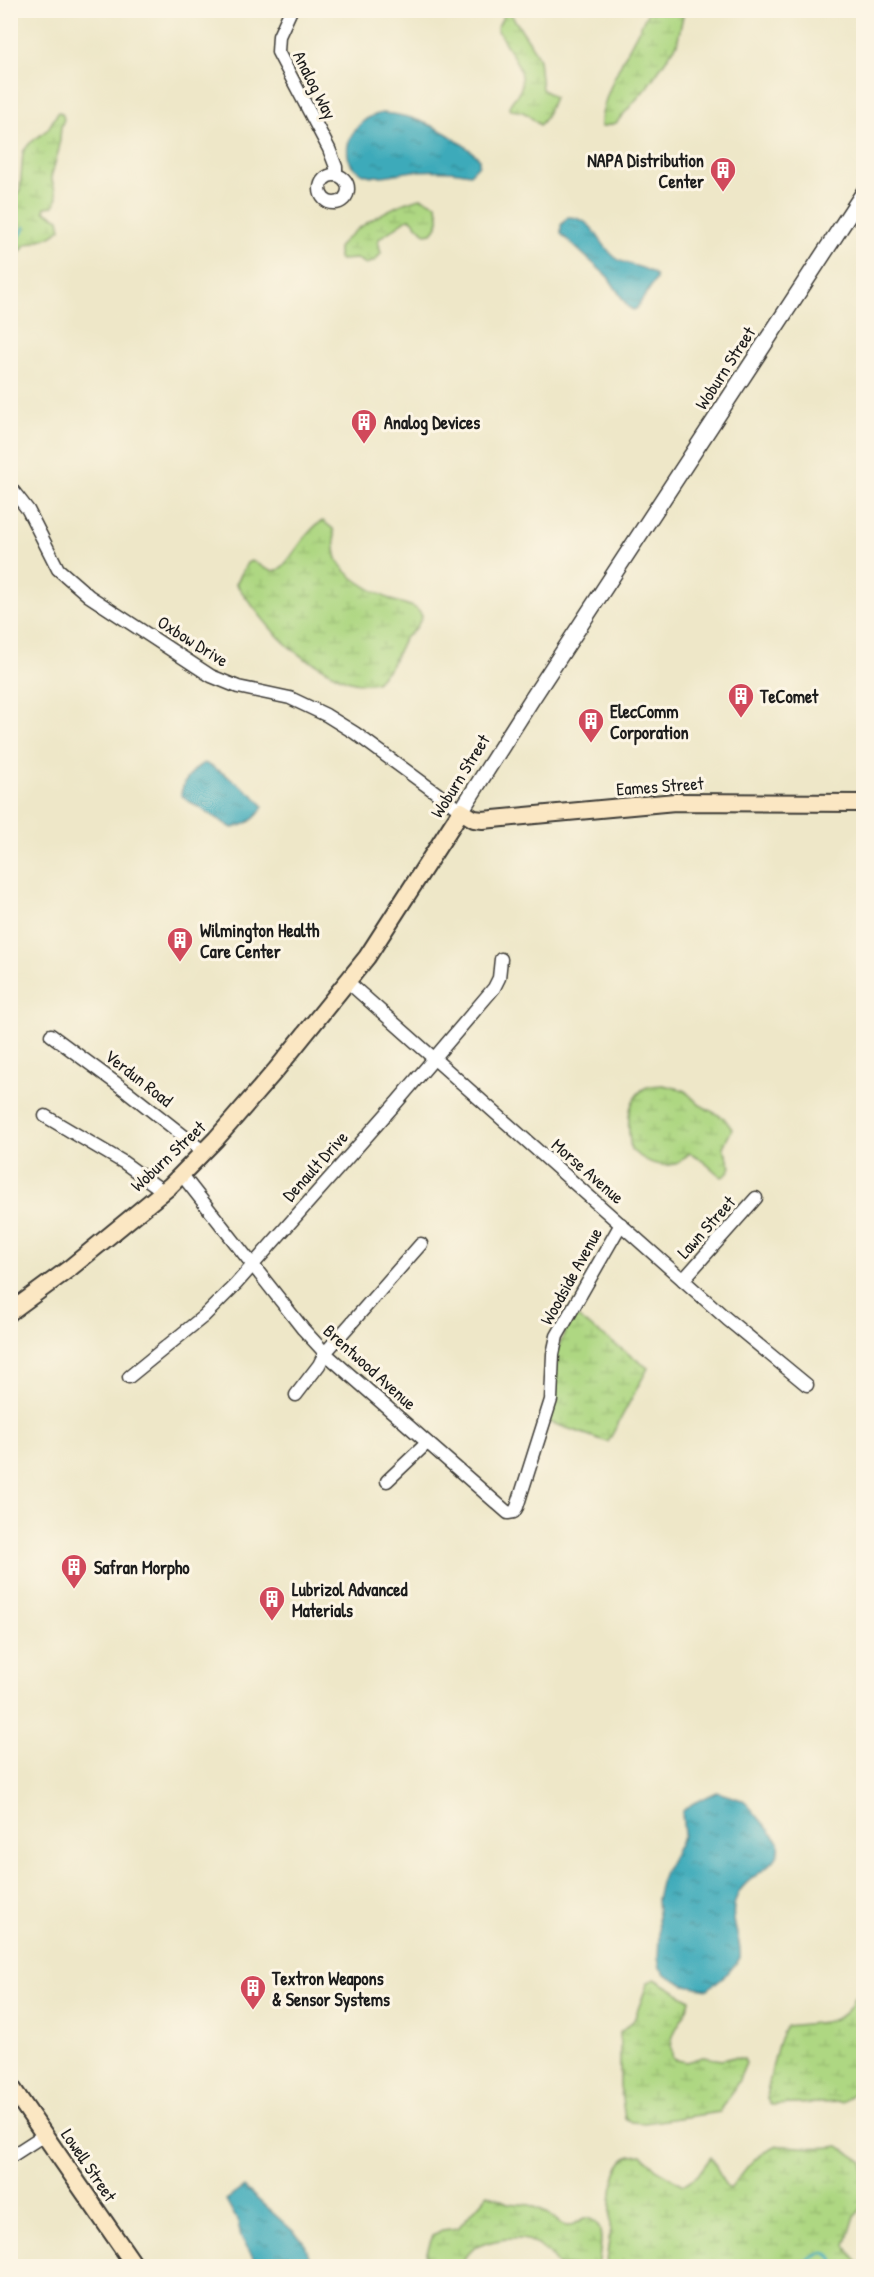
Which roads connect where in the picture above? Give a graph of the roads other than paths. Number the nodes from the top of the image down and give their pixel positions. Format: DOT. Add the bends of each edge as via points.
graph roads {
  1 [pos="291,10"];
  2 [pos="336,175"];
  3 [pos="864,192"];
  4 [pos="10,487"];
  5 [pos="864,803"];
  6 [pos="461,812"];
  7 [pos="501,959"];
  8 [pos="348,982"];
  9 [pos="51,1035"];
  10 [pos="434,1058"];
  11 [pos="45,1116"];
  12 [pos="204,1152"];
  13 [pos="182,1175"];
  14 [pos="163,1191"];
  15 [pos="756,1198"];
  16 [pos="621,1224"];
  17 [pos="421,1244"];
  18 [pos="253,1265"];
  19 [pos="683,1280"];
  20 [pos="10,1312"];
  21 [pos="325,1353"];
  22 [pos="129,1377"];
  23 [pos="807,1385"];
  24 [pos="296,1395"];
  25 [pos="427,1443"];
  26 [pos="387,1481"];
  27 [pos="507,1513"];
  28 [pos="10,2085"];
  29 [pos="44,2135"];
  30 [pos="10,2157"];
  31 [pos="135,2266"];
  1 -- 2 [label="street, Analog Way" via="279,36 278,52 329,149"];
  3 -- 6 [label="street, Woburn Street"];
  4 -- 6 [label="street, Oxbow Drive" via="28,510 58,568 88,596 212,676 238,687 290,698 326,715"];
  5 -- 6 [label="main road, Eames Street" via="675,802 483,820"];
  6 -- 8 [label="main road, Woburn Street"];
  7 -- 10 [label="street, Denault Drive" via="494,988"];
  8 -- 10 [label="street, Morse Avenue"];
  8 -- 12 [label="main road, Woburn Street"];
  9 -- 12 [label="street, Verdun Road"];
  10 -- 16 [label="street, Morse Avenue"];
  10 -- 18 [label="street, Denault Drive"];
  11 -- 14 [label="street" via="123,1162"];
  12 -- 13 [label="main road, Woburn Street"];
  13 -- 14 [label="main road, Woburn Street"];
  13 -- 18 [label="street, Brentwood Avenue"];
  14 -- 20 [label="main road, Woburn Street"];
  15 -- 19 [label="street, Lawn Street"];
  16 -- 19 [label="street, Morse Avenue"];
  16 -- 27 [label="street, Woodside Avenue" via="555,1341 551,1400 517,1507"];
  17 -- 21 [label="street"];
  18 -- 21 [label="street, Brentwood Avenue"];
  18 -- 22 [label="street, Denault Drive" via="209,1311"];
  19 -- 23 [label="street, Morse Avenue"];
  21 -- 24 [label="street"];
  21 -- 25 [label="street, Brentwood Avenue"];
  25 -- 26 [label="street"];
  25 -- 27 [label="street, Brentwood Avenue"];
  28 -- 29 [label="main road, Lowell Street"];
  29 -- 30 [label="street"];
  29 -- 31 [label="main road, Lowell Street"];
}
